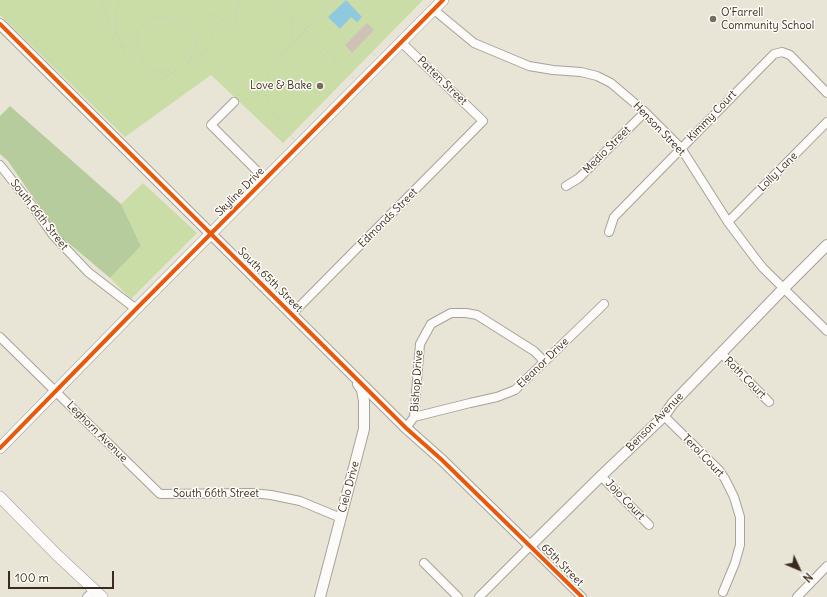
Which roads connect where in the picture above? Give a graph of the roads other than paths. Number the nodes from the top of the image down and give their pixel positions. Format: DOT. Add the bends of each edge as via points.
graph roads {
  1 [pos="443,0"];
  2 [pos="433,9"];
  3 [pos="0,24"];
  4 [pos="401,42"];
  5 [pos="827,93"];
  6 [pos="234,102"];
  7 [pos="645,112"];
  8 [pos="484,121"];
  9 [pos="827,122"];
  10 [pos="681,148"];
  11 [pos="0,165"];
  12 [pos="266,179"];
  13 [pos="566,186"];
  14 [pos="728,222"];
  15 [pos="609,232"];
  16 [pos="211,234"];
  17 [pos="827,245"];
  18 [pos="784,288"];
  19 [pos="604,304"];
  20 [pos="136,309"];
  21 [pos="292,314"];
  22 [pos="827,331"];
  23 [pos="0,337"];
  24 [pos="721,353"];
  25 [pos="543,363"];
  26 [pos="354,377"];
  27 [pos="56,391"];
  28 [pos="769,402"];
  29 [pos="664,416"];
  30 [pos="414,417"];
  31 [pos="406,428"];
  32 [pos="0,448"];
  33 [pos="601,476"];
  34 [pos="160,494"];
  35 [pos="0,497"];
  36 [pos="341,518"];
  37 [pos="649,525"];
  38 [pos="530,546"];
  39 [pos="424,563"];
  40 [pos="827,566"];
  41 [pos="723,592"];
  42 [pos="94,595"];
  43 [pos="320,597"];
  44 [pos="458,597"];
  45 [pos="479,597"];
  46 [pos="582,597"];
  47 [pos="797,597"];
  1 -- 2 [label="main road, Skyline Drive"];
  2 -- 4 [label="main road, Skyline Drive"];
  2 -- 7 [label="street, Henson Street" via="474,43 529,66 597,76 611,82"];
  3 -- 16 [label="street, South 65th Street"];
  4 -- 8 [label="street, Patten Street"];
  4 -- 12 [label="main road, Skyline Drive"];
  5 -- 10 [label="street, Kimmy Court" via="790,55 782,52 774,54"];
  6 -- 12 [label="street" via="211,125"];
  7 -- 10 [label="street, Henson Street"];
  7 -- 13 [label="street, Medio Street" via="579,178"];
  8 -- 21 [label="street, Edmonds Street"];
  9 -- 14 [label="street, Lolly Lane"];
  10 -- 14 [label="street, Henson Street"];
  10 -- 15 [label="street, Kimmy Court" via="614,217"];
  11 -- 20 [label="street, South 66th Street" via="58,241 88,272"];
  12 -- 16 [label="main road, Skyline Drive"];
  14 -- 18 [label="street, Henson Street" via="755,258"];
  16 -- 20 [label="main road, Skyline Drive"];
  16 -- 21 [label="street, South 65th Street"];
  17 -- 18 [label="street, Benson Avenue"];
  18 -- 22 [label="street, Henson Street"];
  18 -- 24 [label="street, Benson Avenue"];
  19 -- 25 [label="street, Eleanor Drive"];
  20 -- 27 [label="main road, Skyline Drive"];
  21 -- 26 [label="street, South 65th Street"];
  23 -- 27 [label="street, Leghorn Avenue"];
  24 -- 28 [label="street, Roth Court"];
  24 -- 29 [label="street, Benson Avenue" via="673,403"];
  25 -- 30 [label="street, Eleanor Drive" via="515,390 497,397"];
  25 -- 30 [label="street, Bishop Drive" via="534,351 477,315 451,313 431,324 420,344"];
  26 -- 31 [label="street, South 65th Street"];
  26 -- 36 [label="street, Cielo Drive" via="362,390 366,421"];
  27 -- 32 [label="main road, Skyline Drive"];
  27 -- 34 [label="street, Leghorn Avenue"];
  29 -- 33 [label="street, Benson Avenue"];
  29 -- 41 [label="street, Terol Court" via="719,470 734,497 740,517 740,545"];
  30 -- 31 [label="street"];
  31 -- 38 [label="street, South 65th Street"];
  33 -- 37 [label="street, Jojo Court"];
  33 -- 38 [label="street, Benson Avenue"];
  34 -- 36 [label="street, South 66th Street" via="271,495 300,501"];
  35 -- 42 [label="main road"];
  36 -- 43 [label="street, Cielo Drive"];
  38 -- 45 [label="street, Benson Avenue"];
  38 -- 46 [label="street, 65th Street"];
  39 -- 44 [label="street"];
  40 -- 47 [label="street"];
}
